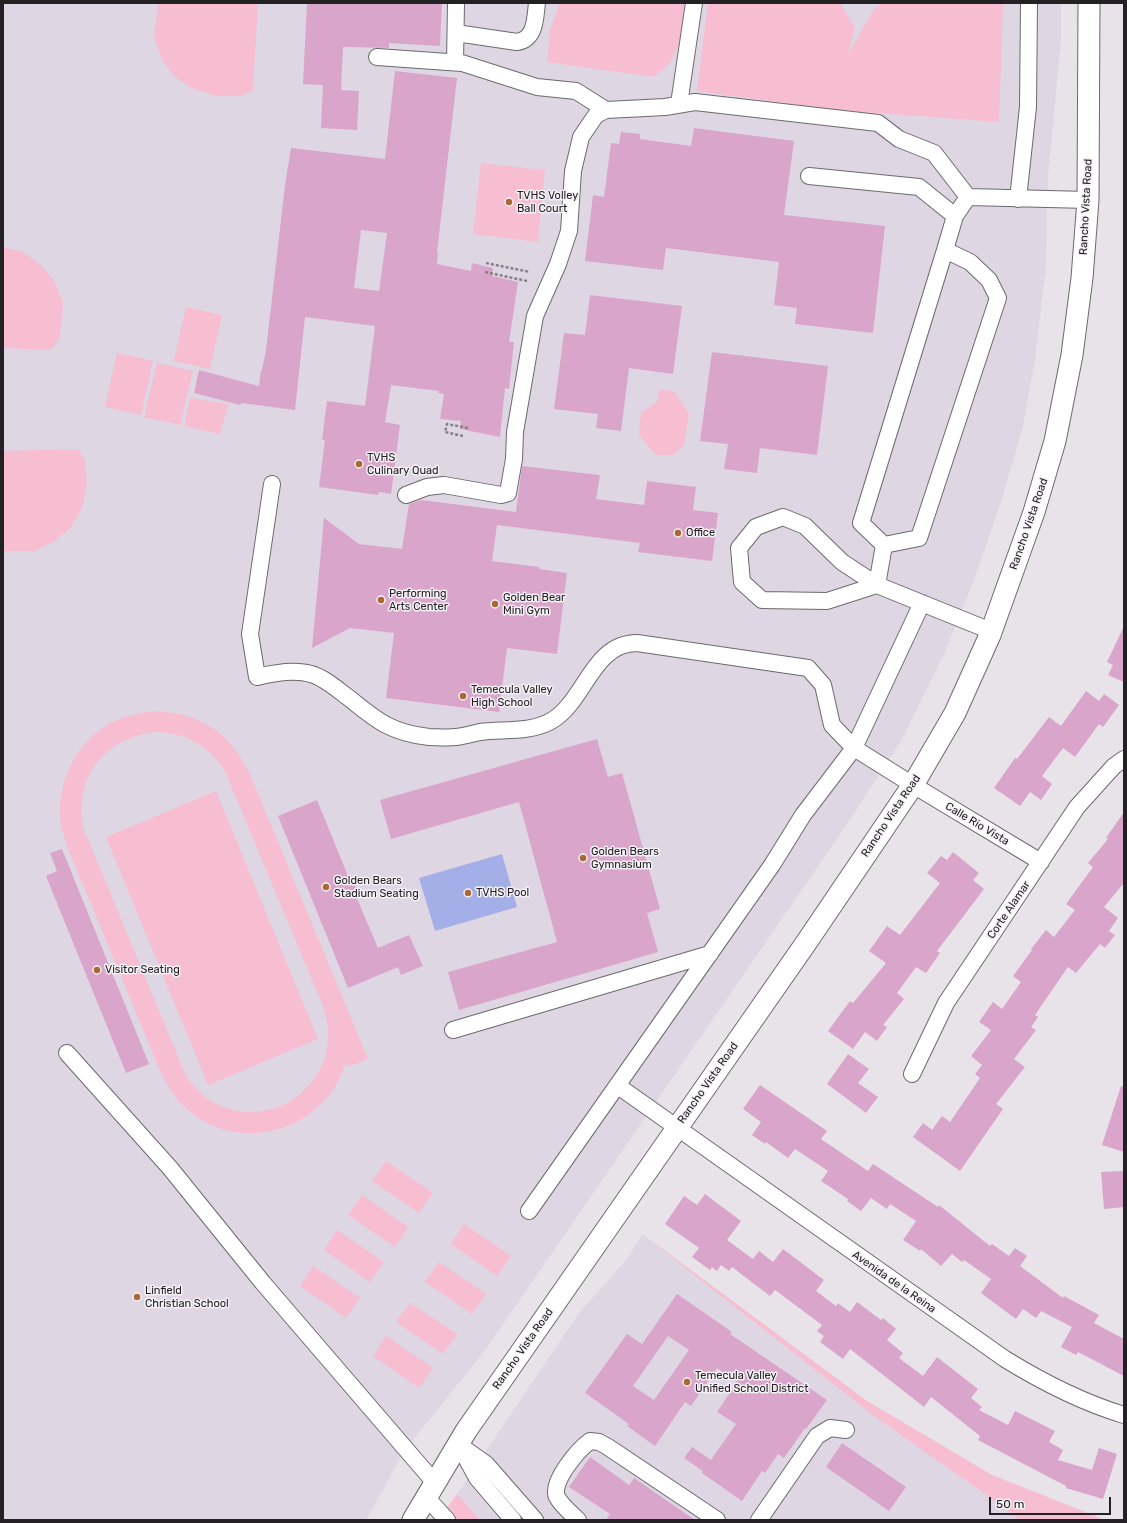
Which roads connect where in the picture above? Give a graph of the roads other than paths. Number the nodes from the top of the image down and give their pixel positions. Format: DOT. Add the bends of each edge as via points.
graph roads {
  1 [pos="456,3"];
  2 [pos="537,3"];
  3 [pos="694,3"];
  4 [pos="1029,3"];
  5 [pos="1089,3"];
  6 [pos="456,32"];
  7 [pos="377,57"];
  8 [pos="456,62"];
  9 [pos="679,104"];
  10 [pos="606,110"];
  11 [pos="809,176"];
  12 [pos="968,197"];
  13 [pos="1018,199"];
  14 [pos="1088,200"];
  15 [pos="956,216"];
  16 [pos="945,250"];
  17 [pos="272,484"];
  18 [pos="406,495"];
  19 [pos="884,545"];
  20 [pos="877,585"];
  21 [pos="922,603"];
  22 [pos="991,631"];
  23 [pos="854,748"];
  24 [pos="1124,759"];
  25 [pos="913,785"];
  26 [pos="1041,862"];
  27 [pos="710,954"];
  28 [pos="453,1030"];
  29 [pos="67,1053"];
  30 [pos="912,1074"];
  31 [pos="618,1086"];
  32 [pos="676,1128"];
  33 [pos="529,1211"];
  34 [pos="1124,1415"];
  35 [pos="846,1430"];
  36 [pos="458,1444"];
  37 [pos="430,1490"];
  38 [pos="712,1519"];
  39 [pos="413,1520"];
  40 [pos="447,1520"];
  41 [pos="513,1520"];
  42 [pos="535,1520"];
  43 [pos="578,1520"];
  44 [pos="759,1520"];
  1 -- 6 [label="street"];
  2 -- 6 [label="street" via="534,26 524,41"];
  3 -- 9 [label="street"];
  4 -- 13 [label="street" via="1028,107"];
  5 -- 14 [label="main road, Rancho Vista Road"];
  6 -- 8 [label="street"];
  7 -- 8 [label="street"];
  8 -- 10 [label="street" via="538,87 576,91"];
  9 -- 10 [label="street"];
  9 -- 12 [label="street" via="695,102 878,123 899,138 934,153"];
  10 -- 18 [label="street" via="596,115 581,138 572,171 569,231 558,264 535,316 515,432 514,459 508,493 501,495 444,485 427,486"];
  11 -- 15 [label="street" via="919,187"];
  12 -- 13 [label="street"];
  12 -- 15 [label="street"];
  13 -- 14 [label="street"];
  14 -- 22 [label="main road, Rancho Vista Road" via="1072,356 1056,441 1034,512"];
  15 -- 16 [label="street"];
  16 -- 19 [label="street" via="861,524"];
  16 -- 19 [label="street" via="970,262 989,280 998,298 919,538"];
  17 -- 23 [label="street, Calle Rio Vista" via="250,634 257,677 273,673 311,674 326,681 370,715 396,730 414,735 456,737 480,732 523,729 551,721 568,706 604,657 620,645 637,642 808,668 823,685 832,725"];
  19 -- 20 [label="street"];
  20 -- 20 [label="street" via="842,562 805,526 783,517 756,527 739,548 742,582 762,600 827,601"];
  20 -- 21 [label="street"];
  21 -- 22 [label="street"];
  21 -- 23 [label="street"];
  22 -- 25 [label="main road, Rancho Vista Road" via="955,713"];
  23 -- 25 [label="street, Calle Rio Vista"];
  23 -- 27 [label="street" via="803,815 772,865"];
  24 -- 26 [label="street, Corte Alamar" via="1114,766 1078,807"];
  25 -- 26 [label="street, Calle Rio Vista"];
  25 -- 32 [label="main road, Rancho Vista Road"];
  26 -- 30 [label="street, Corte Alamar" via="946,1003"];
  27 -- 28 [label="street"];
  27 -- 31 [label="street"];
  29 -- 37 [label="street" via="170,1168"];
  31 -- 32 [label="street, Avenida de la Reina"];
  31 -- 33 [label="street"];
  32 -- 34 [label="street, Avenida de la Reina" via="1005,1359 1045,1383 1097,1407"];
  32 -- 36 [label="main road, Rancho Vista Road"];
  35 -- 44 [label="street" via="830,1428 817,1436"];
  36 -- 37 [label="main road, Rancho Vista Road"];
  36 -- 41 [label="street" via="477,1478"];
  36 -- 42 [label="street" via="486,1464"];
  37 -- 39 [label="main road, Rancho Vista Road"];
  37 -- 40 [label="street"];
  38 -- 43 [label="street" via="608,1447 590,1441 581,1447 555,1487 557,1496"];
}
